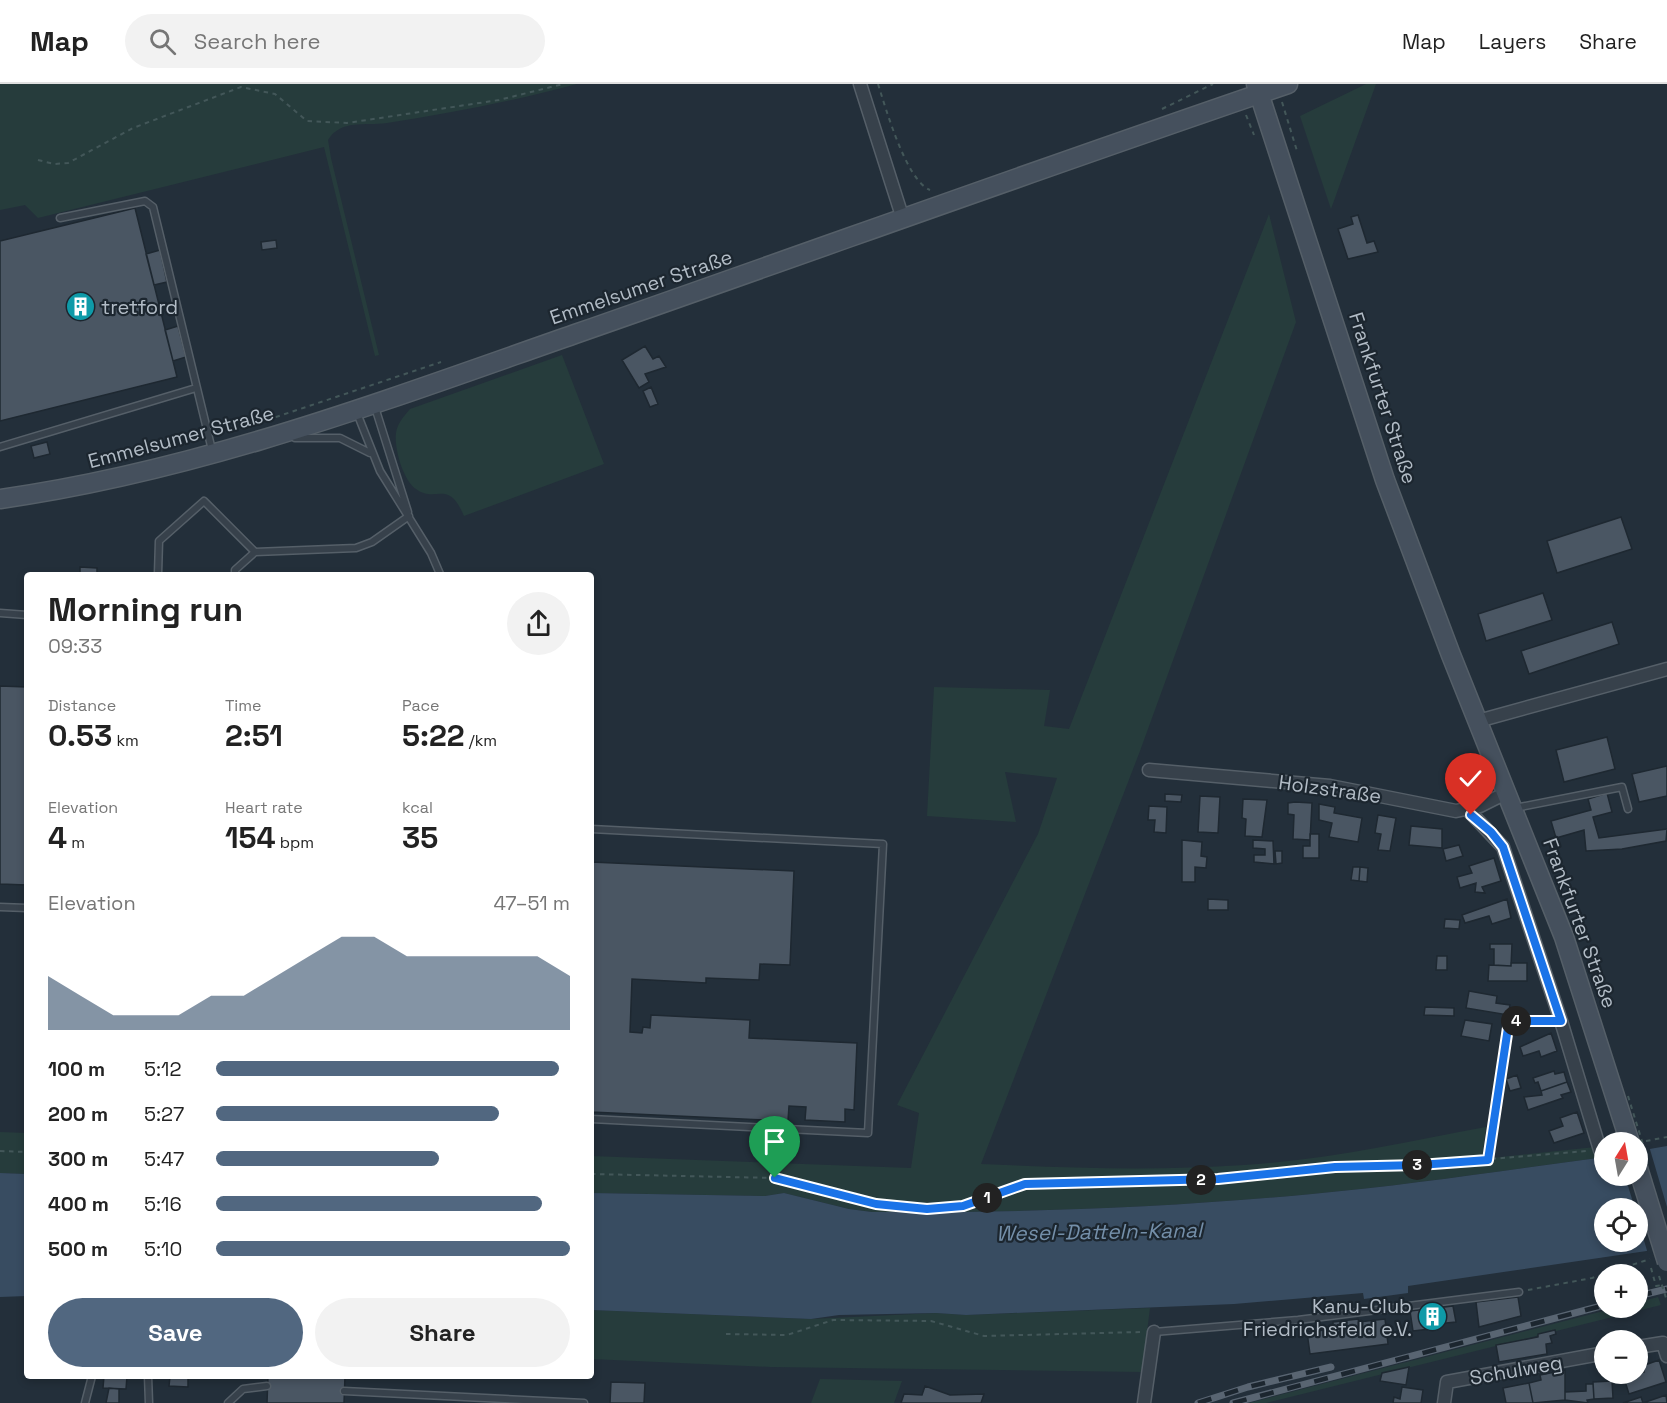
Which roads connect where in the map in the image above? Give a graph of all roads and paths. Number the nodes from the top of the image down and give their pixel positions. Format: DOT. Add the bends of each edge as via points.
graph roads {
  1 [pos="563,84"];
  2 [pos="860,84"];
  3 [pos="878,84"];
  4 [pos="1283,86"];
  5 [pos="1258,89"];
  6 [pos="1298,155"];
  7 [pos="38,160"];
  8 [pos="935,193"];
  9 [pos="60,218"];
  10 [pos="903,219"];
  11 [pos="449,360"];
  12 [pos="196,388"];
  13 [pos="374,404"];
  14 [pos="356,410"];
  15 [pos="266,420"];
  16 [pos="264,439"];
  17 [pos="0,447"];
  18 [pos="372,454"];
  19 [pos="213,455"];
  20 [pos="0,499"];
  21 [pos="409,516"];
  22 [pos="255,552"];
  23 [pos="158,572"];
  24 [pos="235,572"];
  25 [pos="439,572"];
  26 [pos="0,613"];
  27 [pos="24,615"];
  28 [pos="1667,669"];
  29 [pos="1478,722"];
  30 [pos="1149,770"];
  31 [pos="1509,801"];
  32 [pos="1628,808"];
  33 [pos="1468,810"];
  34 [pos="594,829"];
  35 [pos="0,907"];
  36 [pos="24,908"];
  37 [pos="1561,1021"];
  38 [pos="594,1119"];
  39 [pos="1595,1132"];
  40 [pos="1627,1132"];
  41 [pos="1667,1137"];
  42 [pos="1648,1141"];
  43 [pos="0,1151"];
  44 [pos="1594,1151"];
  45 [pos="24,1152"];
  46 [pos="1488,1160"];
  47 [pos="594,1174"];
  48 [pos="1643,1186"];
  49 [pos="1648,1259"];
  50 [pos="1662,1260"];
  51 [pos="1662,1285"];
  52 [pos="1519,1292"];
  53 [pos="1154,1332"];
  54 [pos="726,1334"];
  55 [pos="1648,1345"];
  56 [pos="1594,1355"];
  57 [pos="1667,1356"];
  58 [pos="91,1379"];
  59 [pos="148,1379"];
  60 [pos="267,1386"];
  61 [pos="344,1391"];
  62 [pos="434,1395"];
  63 [pos="85,1403"];
  64 [pos="149,1403"];
  65 [pos="228,1403"];
  66 [pos="434,1403"];
  67 [pos="584,1403"];
  68 [pos="1144,1403"];
  69 [pos="1444,1403"];
  1 -- 7 [label="path" via="499,100 347,123 307,121 274,94 241,87 134,128 68,163"];
  2 -- 10 [label="street"];
  3 -- 8 [label="path" via="916,178"];
  4 -- 5 [label="street, Emmelsumer Straße"];
  4 -- 6 [label="path"];
  5 -- 10 [label="street, Emmelsumer Straße"];
  5 -- 29 [label="street, Frankfurter Straße" via="1385,480"];
  9 -- 12 [label="lane" via="132,202 146,201 153,207"];
  10 -- 13 [label="street, Emmelsumer Straße"];
  11 -- 15 [label="path"];
  12 -- 17 [label="lane"];
  12 -- 19 [label="lane"];
  13 -- 14 [label="street, Emmelsumer Straße"];
  13 -- 21 [label="lane"];
  14 -- 16 [label="street, Emmelsumer Straße"];
  14 -- 18 [label="lane"];
  16 -- 18 [label="lane" via="340,438"];
  16 -- 19 [label="street, Emmelsumer Straße"];
  18 -- 21 [label="lane"];
  19 -- 20 [label="street, Emmelsumer Straße" via="66,490"];
  21 -- 22 [label="lane" via="372,542 356,548"];
  21 -- 25 [label="lane"];
  22 -- 23 [label="lane" via="204,501 159,541"];
  22 -- 24 [label="lane"];
  26 -- 27 [label="lane"];
  28 -- 29 [label="street"];
  29 -- 31 [label="street, Frankfurter Straße"];
  30 -- 33 [label="street, Holzstraße" via="1330,786 1456,811"];
  31 -- 32 [label="lane" via="1622,787"];
  31 -- 33 [label="street, Holzstraße"];
  31 -- 40 [label="street, Frankfurter Straße" via="1564,937"];
  33 -- 37 [label="street" via="1503,847"];
  34 -- 38 [label="lane" via="883,844 868,1133"];
  35 -- 36 [label="lane"];
  37 -- 39 [label="street"];
  37 -- 46 [label="path" via="1509,1021"];
  41 -- 42 [label="path"];
  43 -- 45 [label="path"];
  44 -- 46 [label="path"];
  46 -- 47 [label="path" via="1335,1167 1218,1179 1025,1184 963,1206 927,1209 876,1204 775,1178"];
  48 -- 50 [label="street, bridge"];
  49 -- 50 [label="path"];
  49 -- 51 [label="path" via="1656,1286"];
  49 -- 52 [label="path" via="1592,1278"];
  52 -- 53 [label="lane" via="1298,1320"];
  53 -- 54 [label="path" via="984,1336 931,1321 833,1320 787,1335"];
  53 -- 68 [label="street"];
  55 -- 57 [label="street" via="1663,1343"];
  56 -- 69 [label="street, Schulweg" via="1447,1382"];
  58 -- 63 [label="lane"];
  59 -- 64 [label="lane"];
  60 -- 65 [label="lane" via="243,1389"];
  61 -- 62 [label="lane"];
  62 -- 66 [label="lane"];
  62 -- 67 [label="lane"];
}
